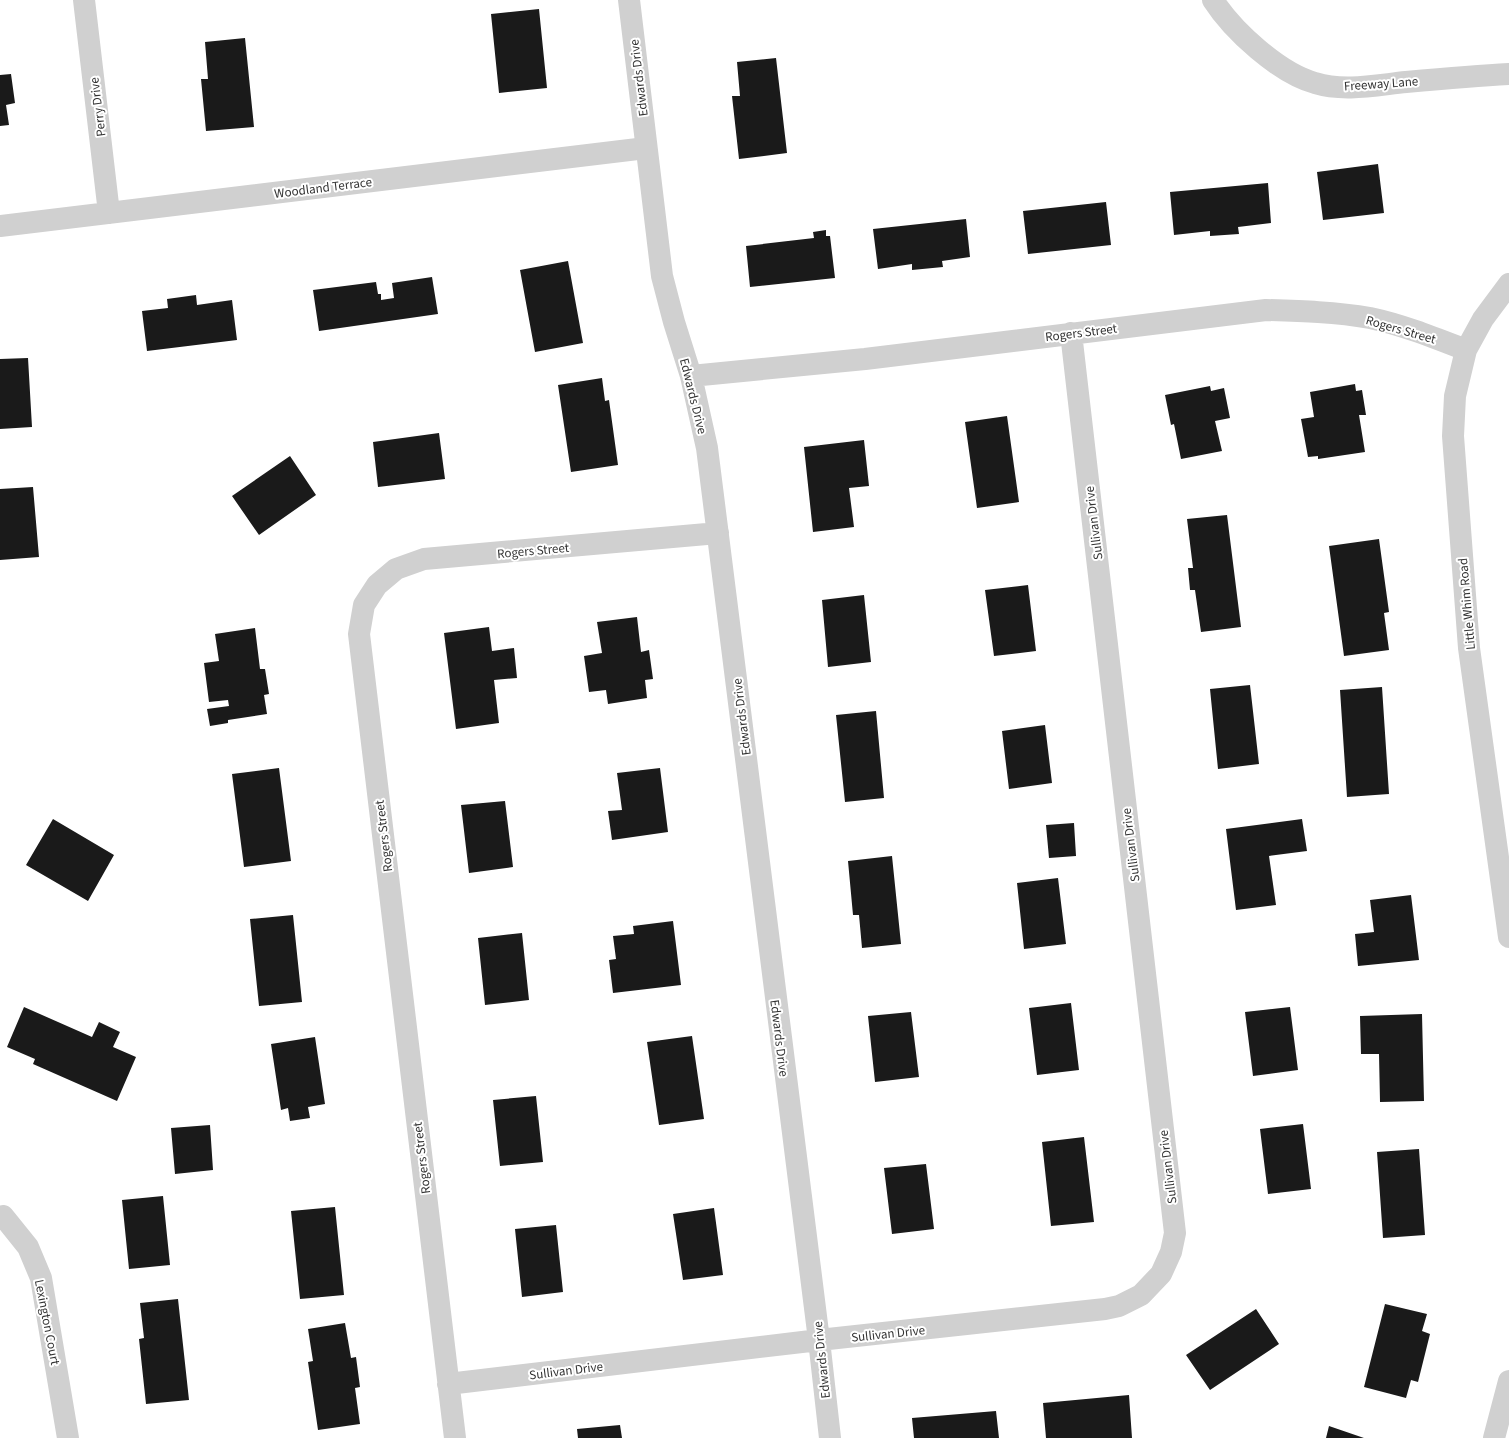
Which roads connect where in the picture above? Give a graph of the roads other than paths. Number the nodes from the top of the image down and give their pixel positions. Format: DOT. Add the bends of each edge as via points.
graph roads {
  1 [pos="84,0"];
  2 [pos="629,0"];
  3 [pos="1213,0"];
  4 [pos="1509,74"];
  5 [pos="646,148"];
  6 [pos="110,213"];
  7 [pos="0,226"];
  8 [pos="1509,284"];
  9 [pos="1071,333"];
  10 [pos="1466,350"];
  11 [pos="691,376"];
  12 [pos="718,533"];
  13 [pos="1509,937"];
  14 [pos="3,1216"];
  15 [pos="819,1340"];
  16 [pos="1509,1381"];
  17 [pos="448,1384"];
  18 [pos="68,1438"];
  19 [pos="455,1438"];
  20 [pos="830,1438"];
  21 [pos="1494,1438"];
  1 -- 6 [label="street, Perry Drive"];
  2 -- 5 [label="street, Edwards Drive"];
  3 -- 4 [label="street, Freeway Lane" via="1241,35 1287,71 1315,83 1346,88"];
  5 -- 6 [label="street, Woodland Terrace"];
  5 -- 11 [label="street, Edwards Drive" via="662,276"];
  6 -- 7 [label="street, Woodland Terrace"];
  8 -- 10 [label="street, Little Whim Road" via="1483,318"];
  9 -- 10 [label="street, Rogers Street" via="1266,310 1324,312 1370,318 1398,325"];
  9 -- 11 [label="street, Rogers Street" via="865,359"];
  9 -- 15 [label="street, Sullivan Drive" via="1174,1233 1171,1252 1161,1274 1141,1295 1112,1307"];
  10 -- 13 [label="street, Little Whim Road" via="1455,396 1453,436 1467,625"];
  11 -- 12 [label="street, Edwards Drive" via="707,448"];
  12 -- 15 [label="street, Edwards Drive"];
  12 -- 17 [label="street, Rogers Street" via="424,559 396,569 378,585 364,605 359,634"];
  14 -- 18 [label="street, Lexington Court" via="28,1247 42,1278"];
  15 -- 17 [label="street, Sullivan Drive"];
  15 -- 20 [label="street, Edwards Drive"];
  16 -- 21 [label="street"];
  17 -- 19 [label="street, Rogers Street"];
}
